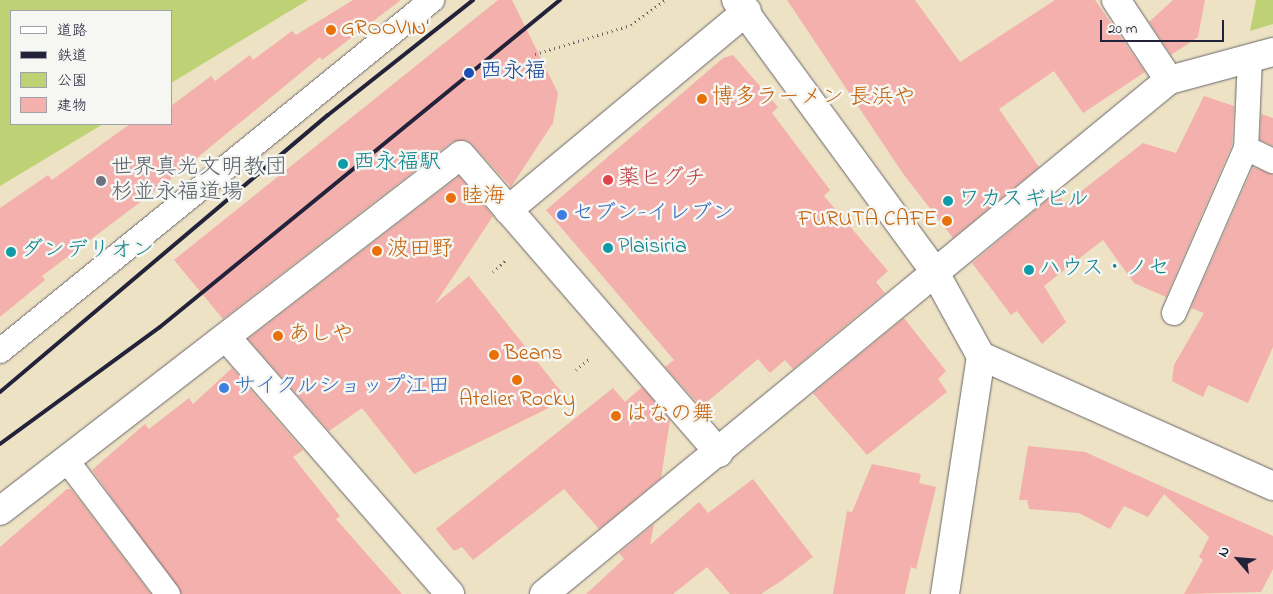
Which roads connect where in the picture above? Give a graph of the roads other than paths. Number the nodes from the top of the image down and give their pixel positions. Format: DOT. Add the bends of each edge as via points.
graph roads {
  1 [pos="432,0"];
  2 [pos="1116,0"];
  3 [pos="742,6"];
  4 [pos="1262,55"];
  5 [pos="1169,80"];
  6 [pos="1246,148"];
  7 [pos="1273,160"];
  8 [pos="508,210"];
  9 [pos="934,271"];
  10 [pos="1174,313"];
  11 [pos="226,337"];
  12 [pos="0,351"];
  13 [pos="981,356"];
  14 [pos="719,453"];
  15 [pos="68,462"];
  16 [pos="1273,486"];
  17 [pos="0,511"];
  18 [pos="168,594"];
  19 [pos="450,594"];
  20 [pos="544,594"];
  21 [pos="946,594"];
  1 -- 12 [label="lane"];
  2 -- 5 [label="street"];
  3 -- 8 [label="street"];
  3 -- 9 [label="street"];
  4 -- 5 [label="street"];
  4 -- 6 [label="lane"];
  5 -- 9 [label="street"];
  6 -- 7 [label="lane"];
  6 -- 10 [label="lane"];
  8 -- 11 [label="street" via="461,155"];
  8 -- 14 [label="street"];
  9 -- 13 [label="street"];
  9 -- 14 [label="street"];
  11 -- 15 [label="street"];
  11 -- 19 [label="street"];
  13 -- 16 [label="street"];
  13 -- 21 [label="street"];
  14 -- 20 [label="street"];
  15 -- 17 [label="street"];
  15 -- 18 [label="lane"];
}
